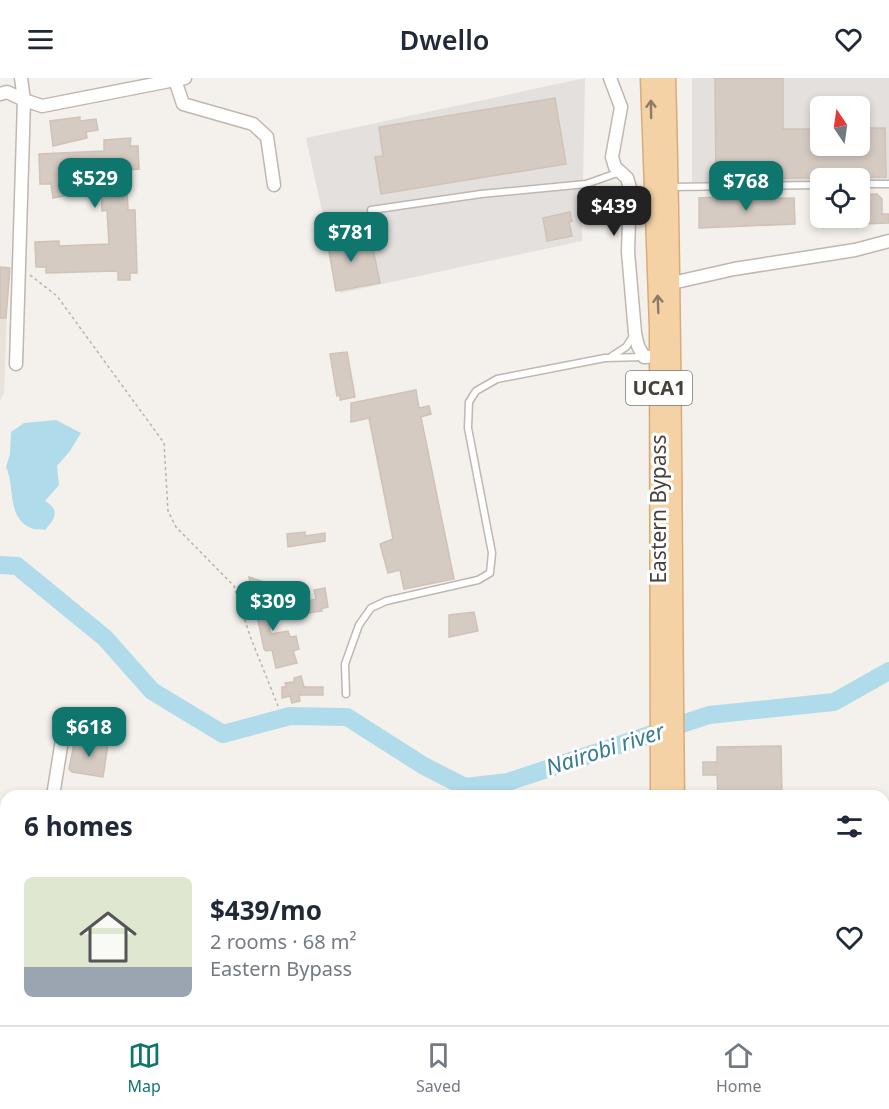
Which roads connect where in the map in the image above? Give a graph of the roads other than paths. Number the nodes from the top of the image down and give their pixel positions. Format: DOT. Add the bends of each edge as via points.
graph roads {
  1 [pos="21,78"];
  2 [pos="610,78"];
  3 [pos="650,78"];
  4 [pos="666,78"];
  5 [pos="180,79"];
  6 [pos="0,94"];
  7 [pos="24,100"];
  8 [pos="620,172"];
  9 [pos="870,184"];
  10 [pos="889,184"];
  11 [pos="274,185"];
  12 [pos="810,185"];
  13 [pos="670,187"];
  14 [pos="371,210"];
  15 [pos="889,241"];
  16 [pos="672,283"];
  17 [pos="635,333"];
  18 [pos="652,357"];
  19 [pos="605,358"];
  20 [pos="16,364"];
  21 [pos="346,694"];
  22 [pos="667,698"];
  23 [pos="62,740"];
  24 [pos="668,766"];
  25 [pos="54,790"];
  26 [pos="662,790"];
  27 [pos="674,790"];
  1 -- 7 [label="street"];
  2 -- 8 [label="street" via="621,107 612,157"];
  18 -- 3 [label="main road, Eastern Bypass / UCA1, one-way"];
  4 -- 13 [label="main road, Eastern Bypass / UCA1"];
  5 -- 7 [label="street" via="61,104 42,106"];
  5 -- 11 [label="street" via="183,104 253,124 267,137"];
  6 -- 7 [label="street" via="7,92"];
  7 -- 20 [label="street"];
  8 -- 14 [label="lane" via="586,184"];
  8 -- 17 [label="street" via="630,188 628,252"];
  9 -- 10 [label="lane"];
  12 -- 13 [label="lane"];
  13 -- 16 [label="main road, Eastern Bypass / UCA1"];
  15 -- 16 [label="street"];
  16 -- 22 [label="main road, Eastern Bypass / UCA1"];
  17 -- 18 [label="street" via="638,346"];
  17 -- 19 [label="lane" via="626,347"];
  18 -- 19 [label="lane"];
  18 -- 22 [label="main road, Eastern Bypass / UCA1"];
  19 -- 21 [label="lane" via="497,379 476,391 470,402 468,428 492,553 490,573 478,580 371,608 359,626 345,664"];
  22 -- 24 [label="main road, Eastern Bypass / UCA1"];
  23 -- 25 [label="street"];
  24 -- 26 [label="main road, Eastern Bypass / UCA1"];
  24 -- 27 [label="main road, Eastern Bypass / UCA1"];
}
